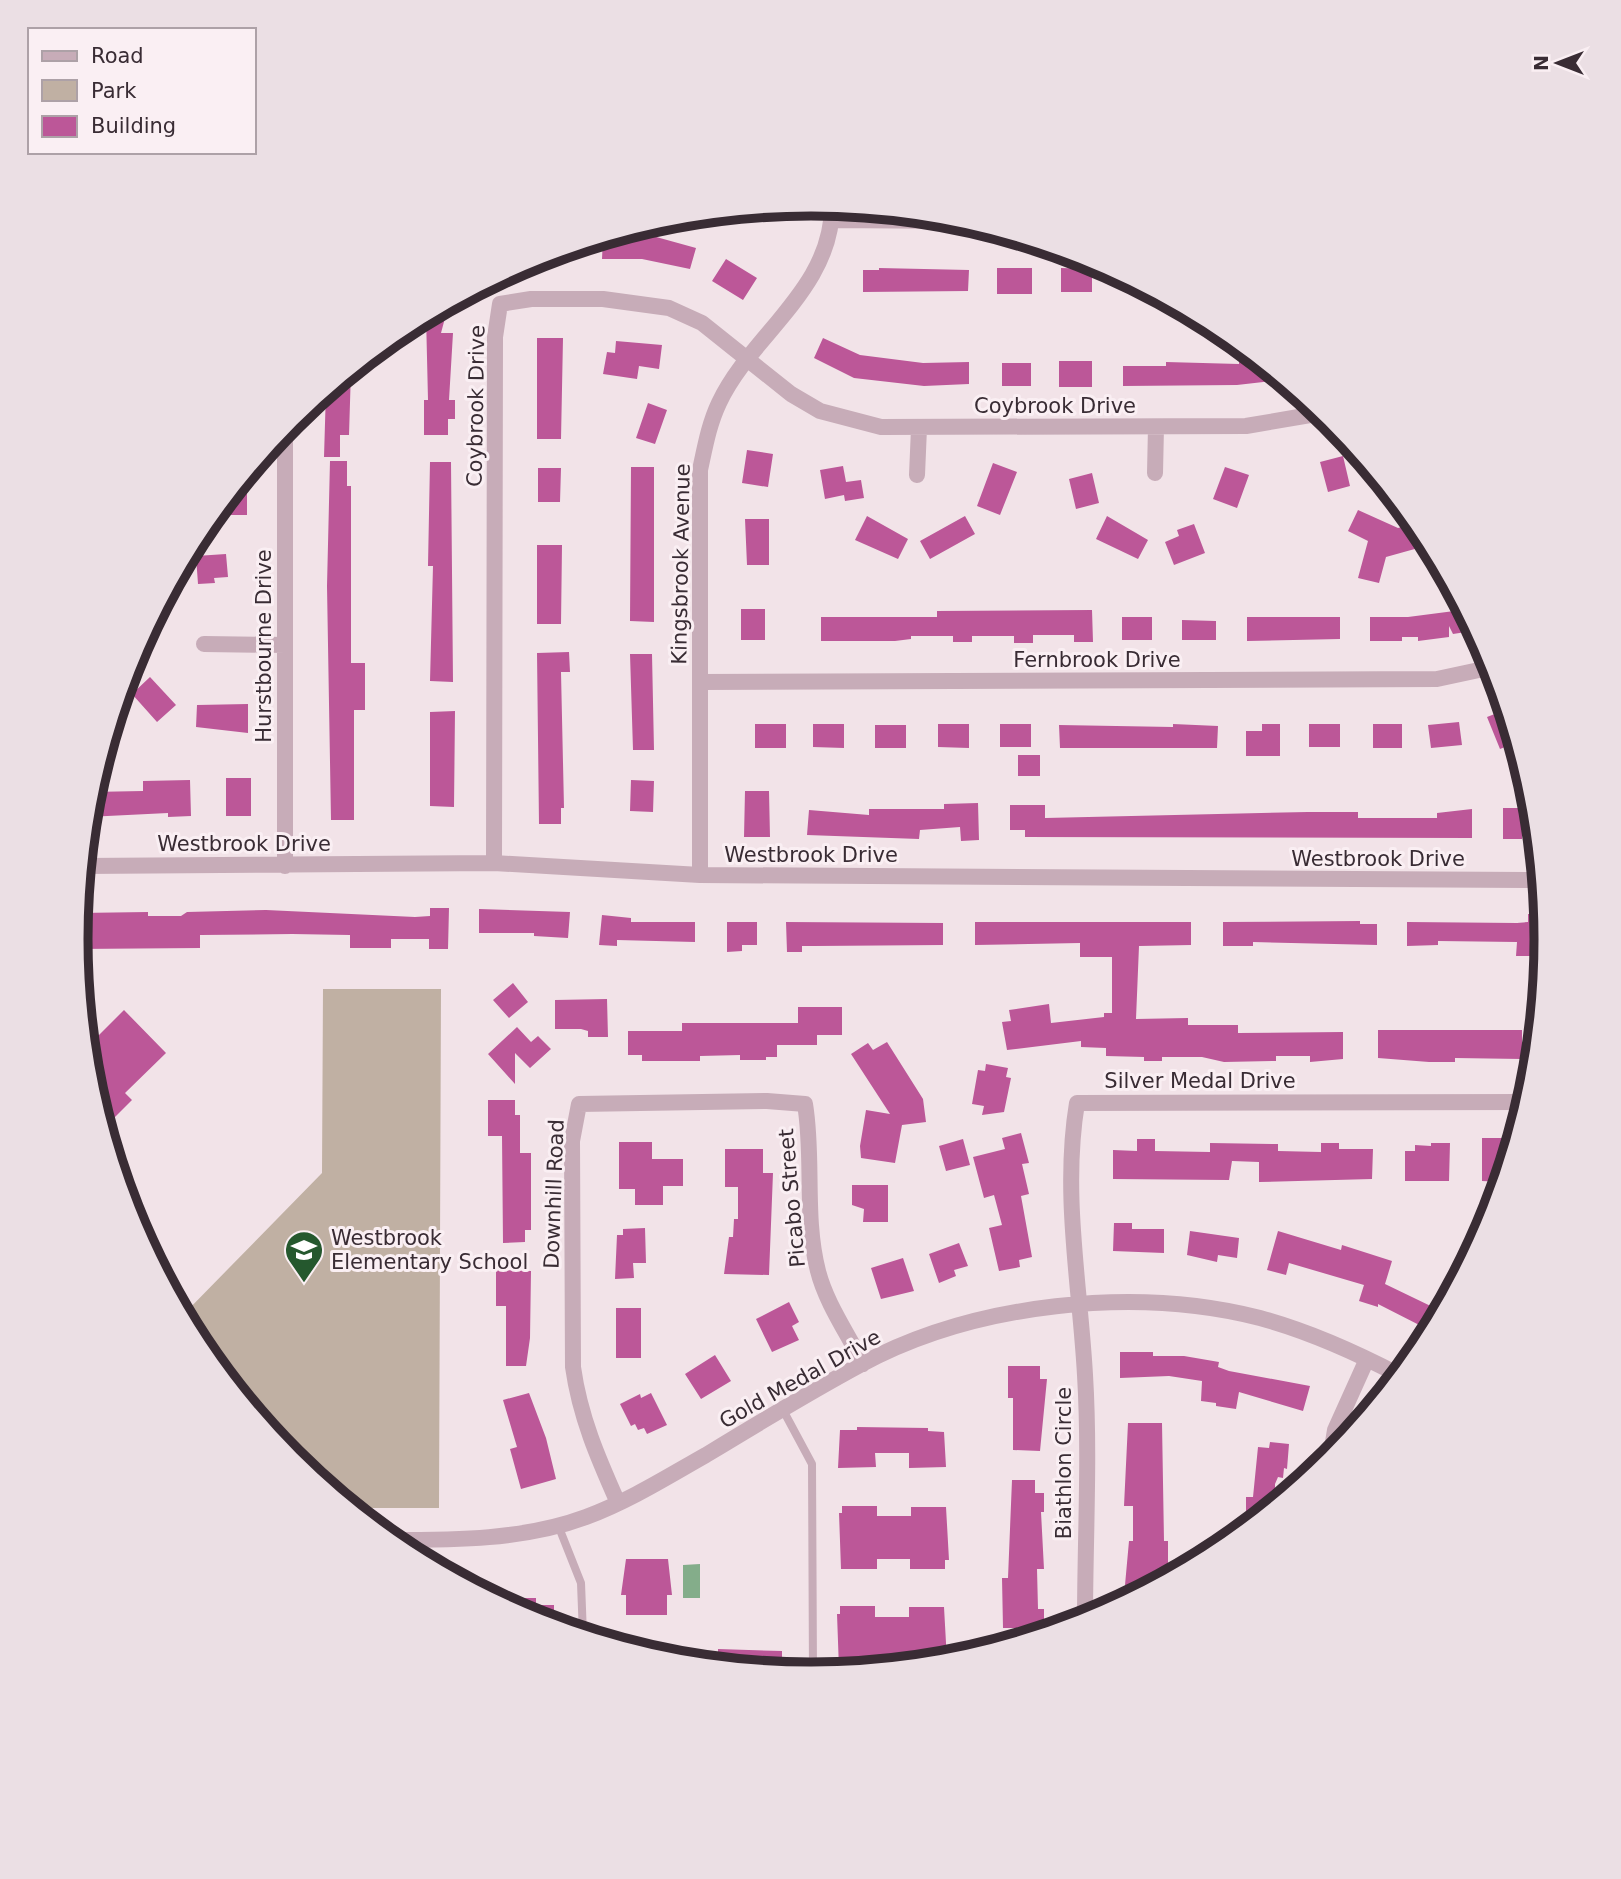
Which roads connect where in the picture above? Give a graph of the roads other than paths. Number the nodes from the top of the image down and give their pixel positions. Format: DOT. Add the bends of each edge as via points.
graph roads {
  1 [pos="831,217"];
  2 [pos="749,360"];
  3 [pos="1308,415"];
  4 [pos="1156,427"];
  5 [pos="919,428"];
  6 [pos="284,444"];
  7 [pos="1155,473"];
  8 [pos="917,475"];
  9 [pos="204,644"];
  10 [pos="285,645"];
  11 [pos="1481,670"];
  12 [pos="699,682"];
  13 [pos="495,863"];
  14 [pos="92,866"];
  15 [pos="285,866"];
  16 [pos="700,876"];
  17 [pos="1531,880"];
  18 [pos="1515,1102"];
  19 [pos="805,1104"];
  20 [pos="1080,1305"];
  21 [pos="1367,1359"];
  22 [pos="863,1364"];
  23 [pos="1391,1371"];
  24 [pos="783,1410"];
  25 [pos="1333,1439"];
  26 [pos="618,1503"];
  27 [pos="558,1525"];
  28 [pos="407,1540"];
  29 [pos="1085,1608"];
  30 [pos="583,1625"];
  31 [pos="813,1662"];
  1 -- 2 [label="street, Kingsbrook Avenue" via="818,264"];
  2 -- 5 [label="street, Coybrook Drive" via="821,411 881,426"];
  2 -- 12 [label="street, Kingsbrook Avenue" via="720,402 700,470"];
  2 -- 13 [label="street, Coybrook Drive" via="702,323 670,308 603,299 500,304 495,337"];
  3 -- 4 [label="street, Coybrook Drive" via="1246,426"];
  4 -- 5 [label="street, Coybrook Drive"];
  4 -- 7 [label="street"];
  5 -- 8 [label="street"];
  6 -- 10 [label="street, Hurstbourne Drive"];
  9 -- 10 [label="street"];
  10 -- 15 [label="street, Hurstbourne Drive"];
  11 -- 12 [label="street, Fernbrook Drive" via="1437,680"];
  12 -- 16 [label="street, Kingsbrook Avenue"];
  13 -- 15 [label="street, Westbrook Drive"];
  13 -- 16 [label="street, Westbrook Drive"];
  14 -- 15 [label="street, Westbrook Drive"];
  16 -- 17 [label="street, Westbrook Drive"];
  18 -- 20 [label="street, Silver Medal Drive" via="1077,1103 1071,1138 1071,1204"];
  19 -- 22 [label="street, Picabo Street" via="818,1272"];
  19 -- 26 [label="street, Downhill Road" via="579,1104 572,1142 573,1367 590,1442"];
  20 -- 21 [label="street, Gold Medal Drive" via="1202,1307 1260,1318"];
  20 -- 22 [label="street, Gold Medal Drive" via="1006,1315 951,1329"];
  20 -- 29 [label="street, Biathlon Circle" via="1085,1378"];
  21 -- 23 [label="street, Gold Medal Drive"];
  21 -- 25 [label="street"];
  22 -- 24 [label="street, Gold Medal Drive"];
  24 -- 26 [label="street, Gold Medal Drive"];
  24 -- 31 [label="lane" via="812,1464"];
  26 -- 27 [label="street, Gold Medal Drive"];
  27 -- 28 [label="street, Gold Medal Drive" via="484,1538"];
  27 -- 30 [label="lane" via="581,1583"];
}
